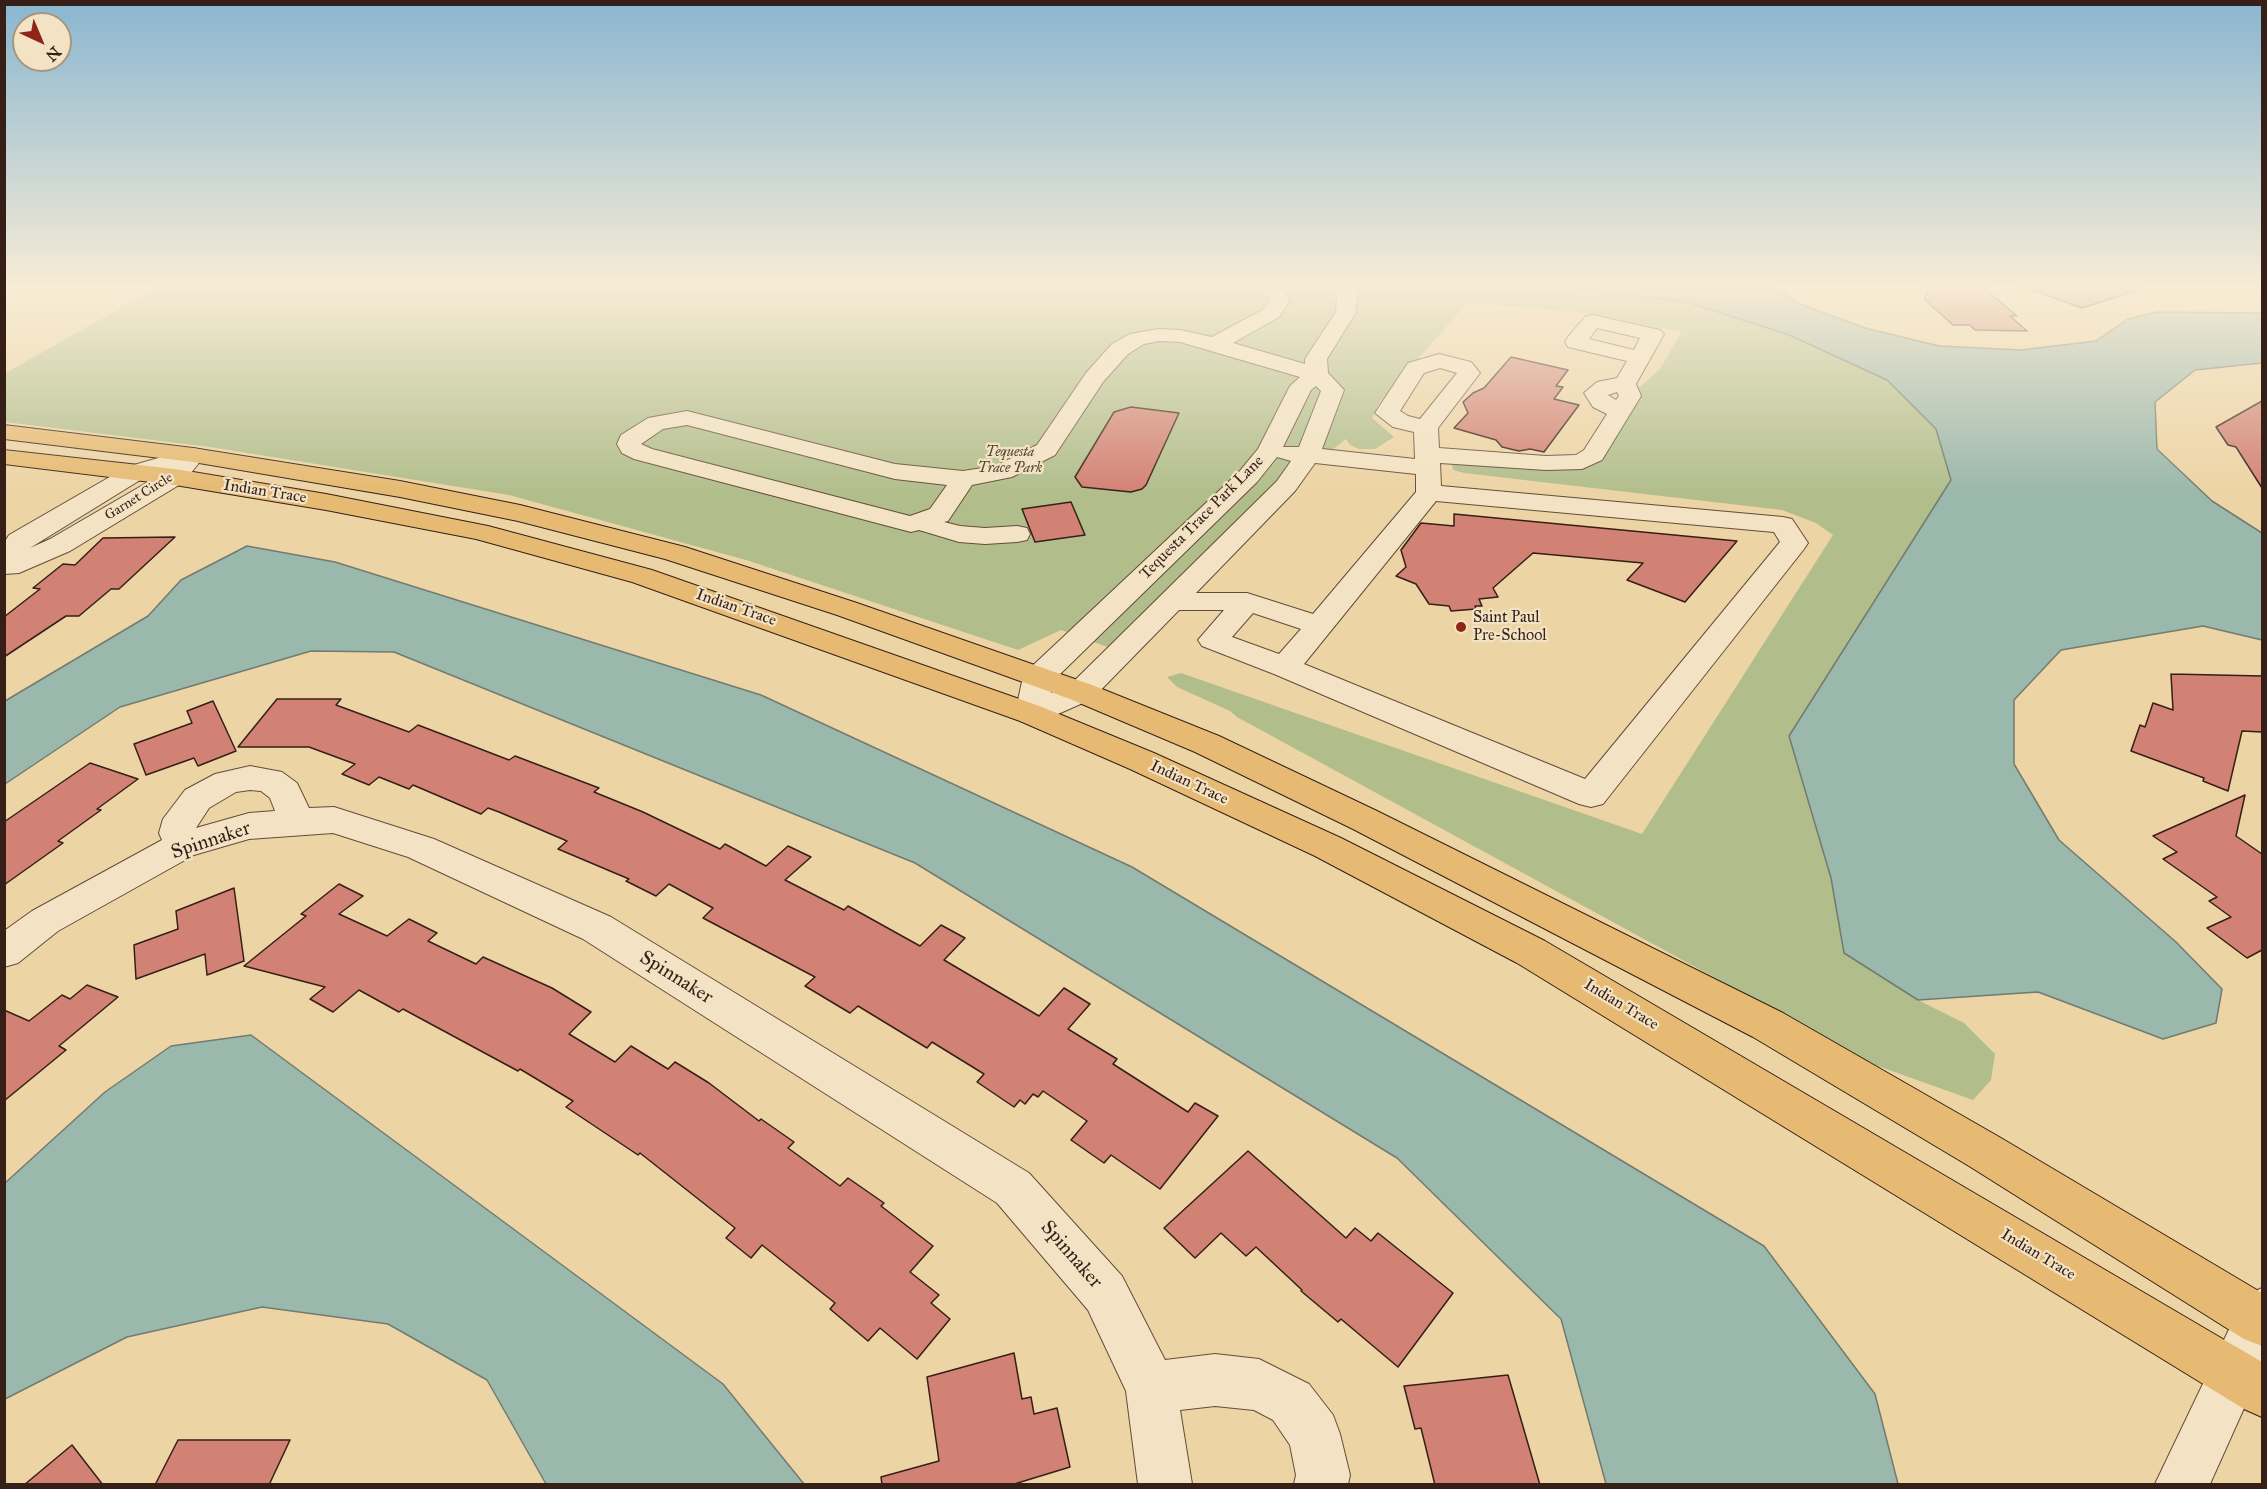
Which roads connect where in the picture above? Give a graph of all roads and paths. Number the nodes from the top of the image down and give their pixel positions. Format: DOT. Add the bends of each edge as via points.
graph roads {
  1 [pos="1116,353"];
  2 [pos="1246,353"];
  3 [pos="1320,353"];
  4 [pos="1469,353"];
  5 [pos="1640,358"];
  6 [pos="1459,365"];
  7 [pos="1317,375"];
  8 [pos="1625,384"];
  9 [pos="1621,412"];
  10 [pos="1426,427"];
  11 [pos="4,432"];
  12 [pos="1269,451"];
  13 [pos="1308,455"];
  14 [pos="4,457"];
  15 [pos="184,466"];
  16 [pos="136,471"];
  17 [pos="1429,472"];
  18 [pos="963,479"];
  19 [pos="57,518"];
  20 [pos="921,520"];
  21 [pos="95,524"];
  22 [pos="1017,534"];
  23 [pos="6,568"];
  24 [pos="1173,601"];
  25 [pos="1247,602"];
  26 [pos="1319,625"];
  27 [pos="1286,667"];
  28 [pos="1082,692"];
  29 [pos="1035,695"];
  30 [pos="4,952"];
  31 [pos="2262,1318"];
  32 [pos="2249,1382"];
  33 [pos="1151,1388"];
  34 [pos="1165,1485"];
  35 [pos="1321,1485"];
  36 [pos="2182,1485"];
  1 -- 18 [label="street" via="1094,378 1046,450 1003,472"];
  2 -- 7 [label="street"];
  3 -- 7 [label="street"];
  4 -- 6 [label="street"];
  5 -- 8 [label="street"];
  6 -- 10 [label="street" via="1469,373"];
  6 -- 10 [label="street" via="1439,361 1416,368 1387,413 1401,422"];
  7 -- 12 [label="street, Tequesta Trace Park Lane" via="1301,386"];
  7 -- 13 [label="street" via="1333,390"];
  8 -- 9 [label="street" via="1630,396"];
  8 -- 9 [label="street" via="1595,393 1601,402"];
  9 -- 17 [label="street" via="1593,455 1581,462"];
  10 -- 17 [label="street"];
  11 -- 15 [label="main road, Indian Trace"];
  12 -- 13 [label="street"];
  12 -- 29 [label="street, Tequesta Trace Park Lane"];
  13 -- 17 [label="street"];
  13 -- 24 [label="street" via="1286,486"];
  14 -- 16 [label="main road, Indian Trace"];
  15 -- 16 [label="main road, Indian Trace"];
  15 -- 21 [label="street, Garnet Circle"];
  15 -- 29 [label="main road, Indian Trace" via="326,502 479,532 642,576"];
  16 -- 19 [label="street, Garnet Circle"];
  17 -- 26 [label="street"];
  17 -- 27 [label="street" via="1783,525 1794,543 1591,795"];
  18 -- 20 [label="street" via="939,515"];
  18 -- 20 [label="street" via="895,471 687,418 656,423 630,440 631,448 643,454 911,524"];
  19 -- 21 [label="street"];
  19 -- 23 [label="street, Garnet Circle" via="19,541"];
  20 -- 22 [label="street" via="958,534"];
  21 -- 23 [label="street, Garnet Circle" via="60,545"];
  24 -- 25 [label="street"];
  24 -- 28 [label="street"];
  25 -- 26 [label="street"];
  25 -- 27 [label="street" via="1213,640"];
  26 -- 27 [label="street"];
  28 -- 29 [label="street"];
  28 -- 31 [label="main road" via="1207,744 1354,815 1768,1025"];
  29 -- 32 [label="main road, Indian Trace" via="1142,761 1328,847 1531,952"];
  30 -- 33 [label="street, Spinnaker" via="45,921 182,845 249,826 334,820 421,848 597,928 1013,1188 1105,1293"];
  31 -- 32 [label="street"];
  32 -- 36 [label="street"];
  33 -- 34 [label="street, Spinnaker"];
  33 -- 35 [label="street" via="1226,1381 1259,1385 1291,1402 1314,1434 1323,1475"];
}
